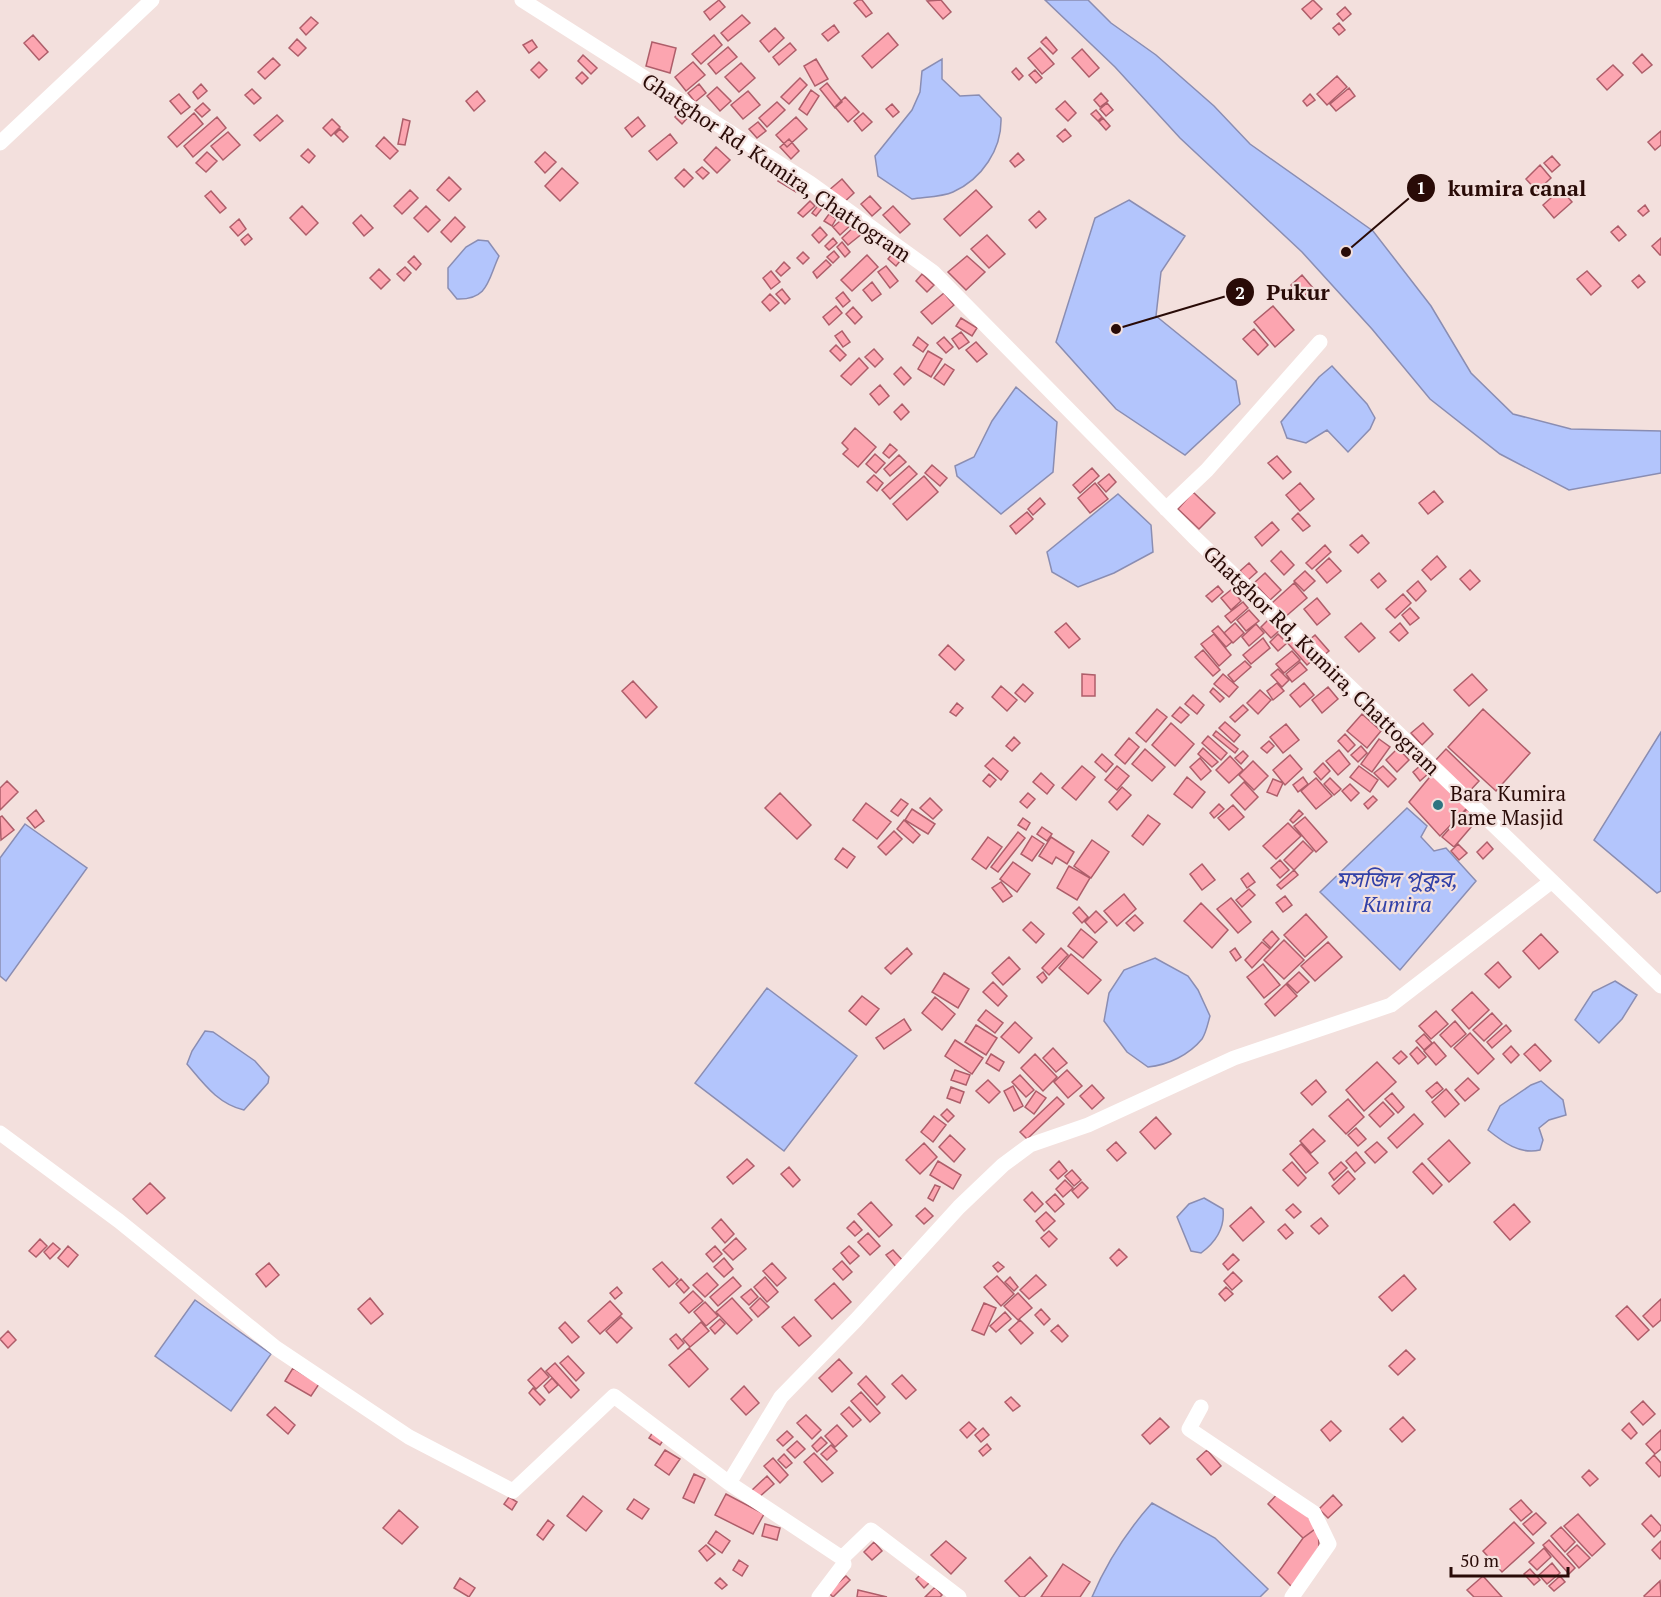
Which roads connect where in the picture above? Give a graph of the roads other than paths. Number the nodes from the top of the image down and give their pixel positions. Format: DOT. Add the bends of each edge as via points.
graph roads {
  1 [pos="152,0"];
  2 [pos="522,0"];
  3 [pos="0,143"];
  4 [pos="1320,342"];
  5 [pos="1166,509"];
  6 [pos="1552,881"];
  7 [pos="1661,986"];
  8 [pos="0,1133"];
  9 [pos="1201,1407"];
  10 [pos="729,1483"];
  11 [pos="842,1558"];
  12 [pos="819,1597"];
  13 [pos="959,1597"];
  14 [pos="1292,1597"];
  1 -- 3 [label="street"];
  2 -- 5 [label="street, Ghatghor Rd, Kumira, Chattogram" via="810,183 933,272"];
  4 -- 5 [label="street" via="1207,470"];
  5 -- 6 [label="street, Ghatghor Rd, Kumira, Chattogram"];
  6 -- 7 [label="street, Ghatghor Rd, Kumira, Chattogram"];
  6 -- 10 [label="street" via="1391,1005 1234,1058 1088,1125 1029,1145 959,1207 781,1397"];
  8 -- 10 [label="street" via="119,1221 276,1348 409,1437 513,1491 614,1396"];
  9 -- 14 [label="street" via="1189,1429 1314,1513 1329,1544"];
  10 -- 11 [label="street"];
  11 -- 12 [label="street" via="841,1570"];
  11 -- 13 [label="street" via="871,1530"];
}
